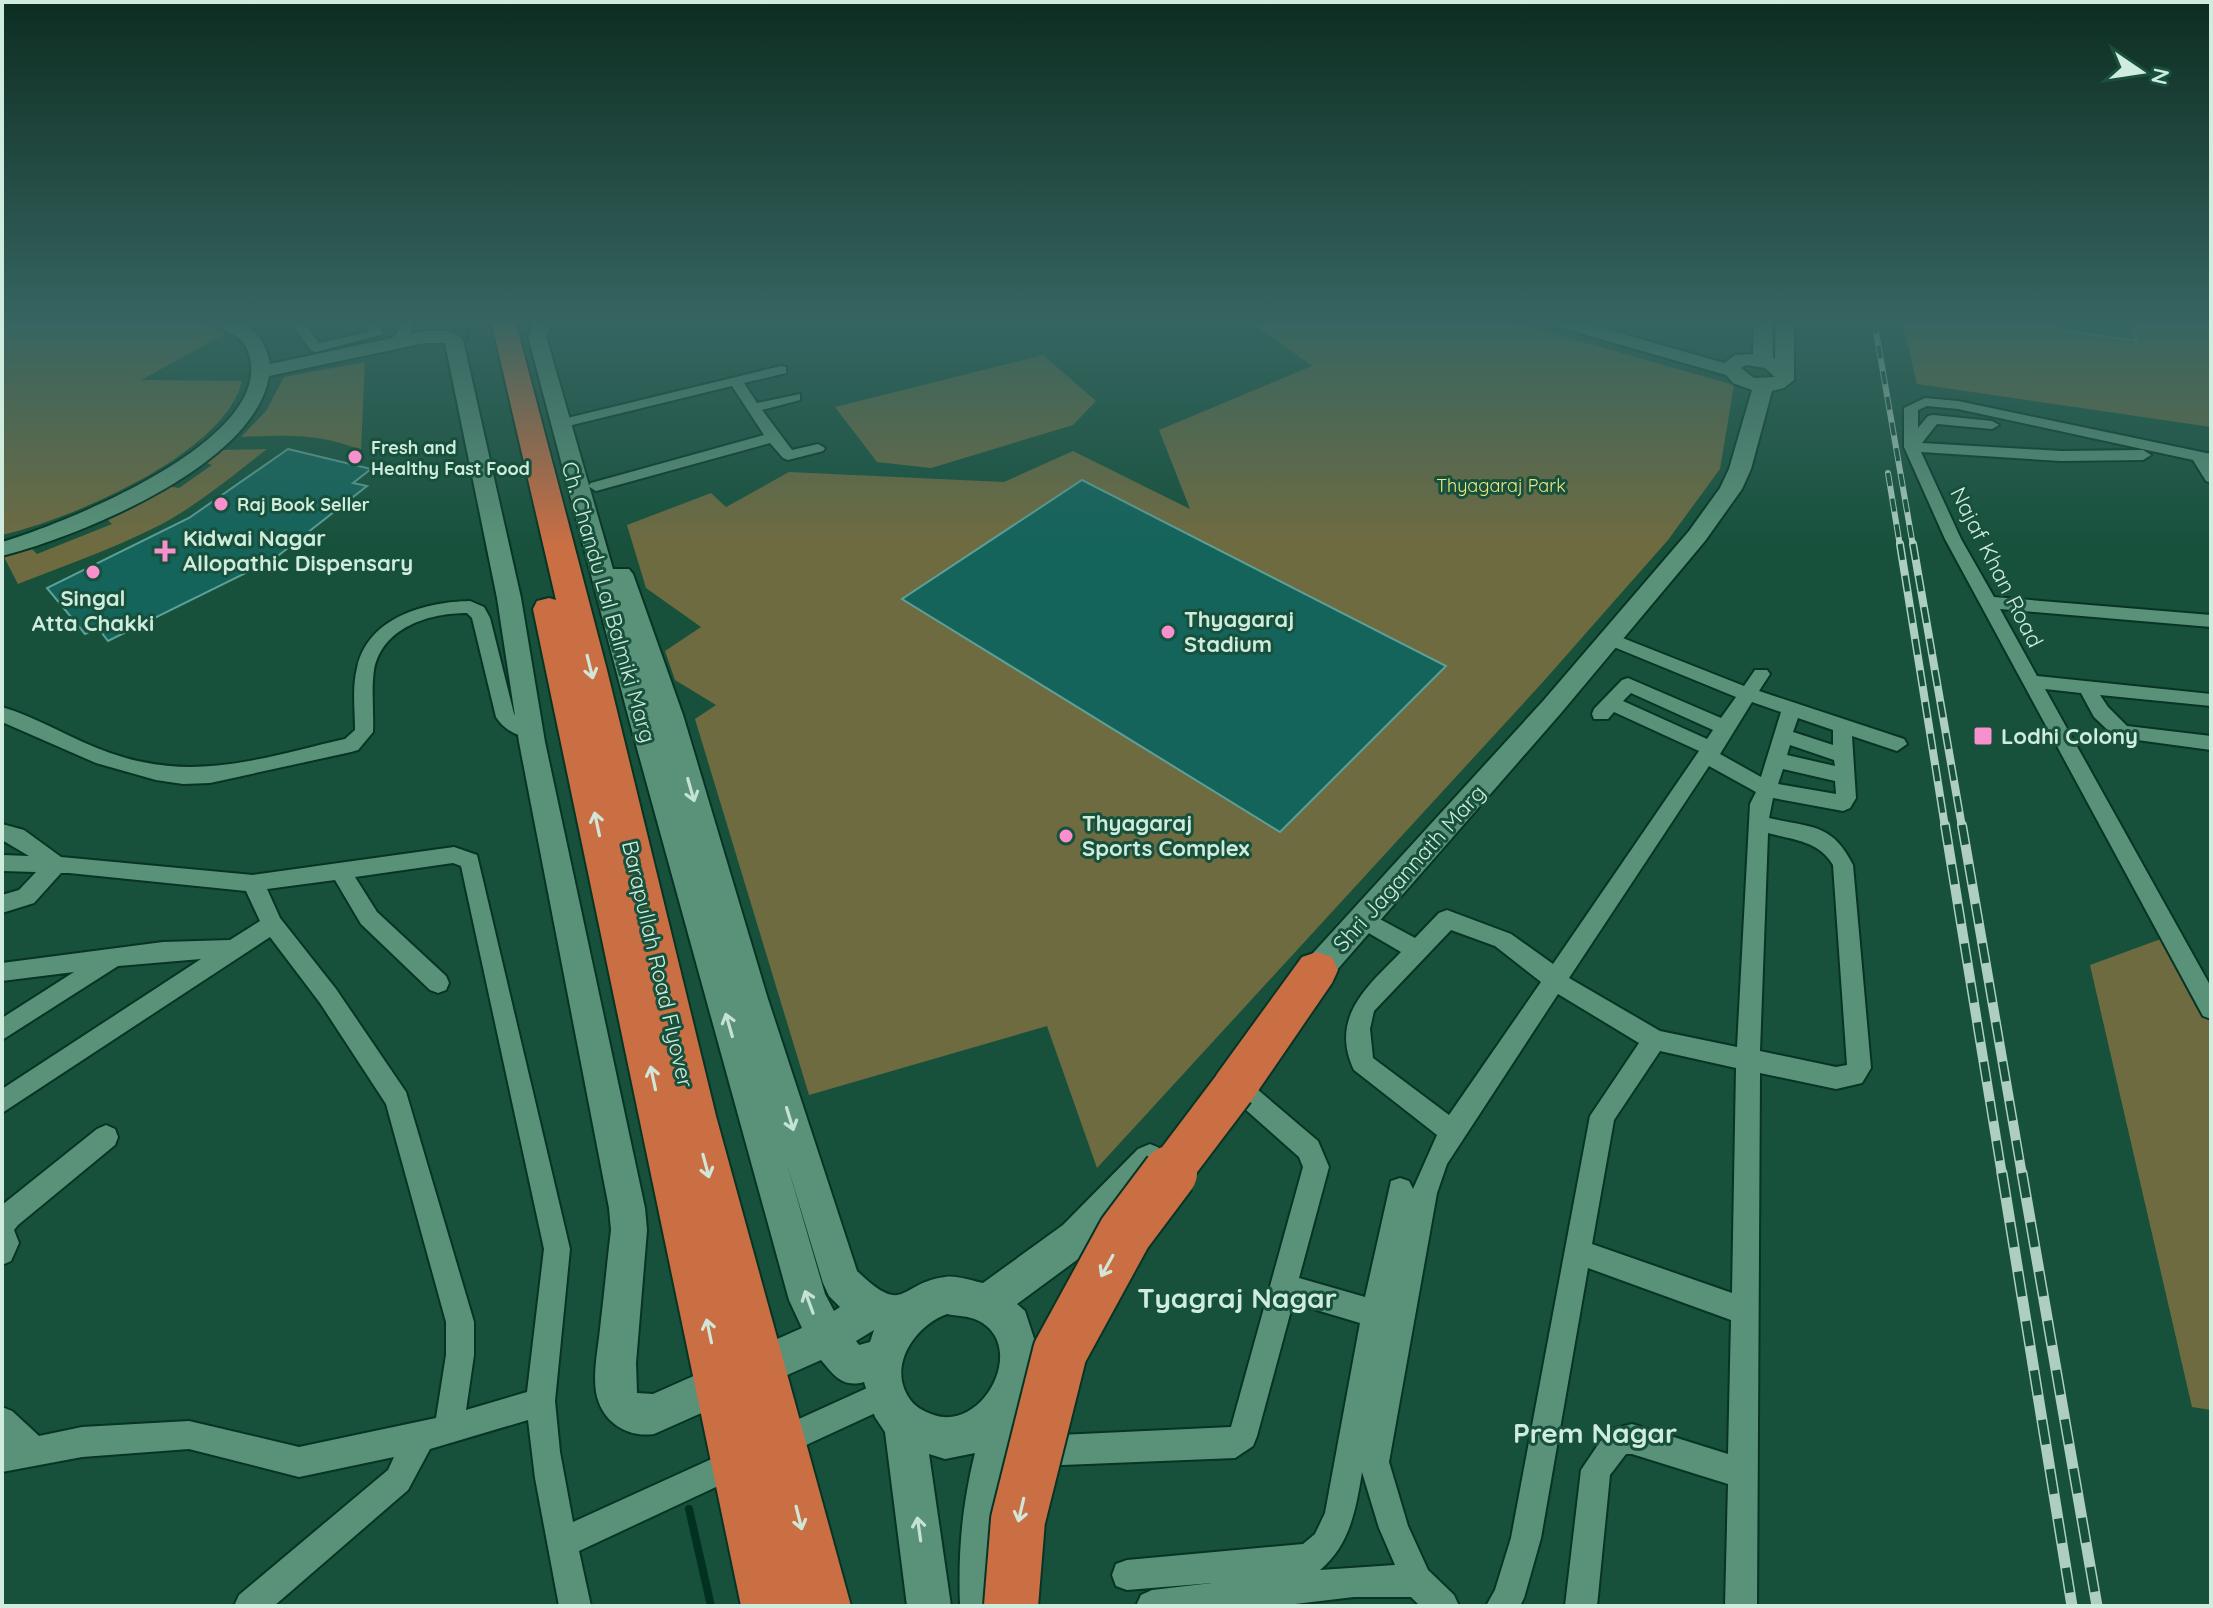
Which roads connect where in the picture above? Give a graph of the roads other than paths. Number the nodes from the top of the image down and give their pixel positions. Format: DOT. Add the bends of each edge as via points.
graph roads {
  1 [pos="256,395"];
  2 [pos="466,395"];
  3 [pos="540,395"];
  4 [pos="541,395"];
  5 [pos="557,395"];
  6 [pos="682,395"];
  7 [pos="745,395"];
  8 [pos="1763,395"];
  9 [pos="795,397"];
  10 [pos="754,408"];
  11 [pos="567,423"];
  12 [pos="773,437"];
  13 [pos="1911,447"];
  14 [pos="818,448"];
  15 [pos="2143,455"];
  16 [pos="2207,465"];
  17 [pos="596,486"];
  18 [pos="2,549"];
  19 [pos="1985,602"];
  20 [pos="2211,621"];
  21 [pos="1610,639"];
  22 [pos="1761,674"];
  23 [pos="2029,681"];
  24 [pos="2087,688"];
  25 [pos="1747,694"];
  26 [pos="2211,700"];
  27 [pos="1791,709"];
  28 [pos="2,714"];
  29 [pos="656,719"];
  30 [pos="1842,726"];
  31 [pos="1726,728"];
  32 [pos="530,731"];
  33 [pos="1783,736"];
  34 [pos="2211,743"];
  35 [pos="1897,744"];
  36 [pos="1711,752"];
  37 [pos="1776,760"];
  38 [pos="1844,766"];
  39 [pos="1767,789"];
  40 [pos="1759,823"];
  41 [pos="2,832"];
  42 [pos="2,863"];
  43 [pos="56,864"];
  44 [pos="341,872"];
  45 [pos="253,883"];
  46 [pos="2,904"];
  47 [pos="1363,919"];
  48 [pos="272,924"];
  49 [pos="232,949"];
  50 [pos="1417,950"];
  51 [pos="115,957"];
  52 [pos="1317,970"];
  53 [pos="2,972"];
  54 [pos="1555,981"];
  55 [pos="438,983"];
  56 [pos="2210,1004"];
  57 [pos="2,1030"];
  58 [pos="1655,1040"];
  59 [pos="1748,1057"];
  60 [pos="1234,1088"];
  61 [pos="2,1102"];
  62 [pos="1452,1132"];
  63 [pos="106,1137"];
  64 [pos="1400,1190"];
  65 [pos="2,1228"];
  66 [pos="1576,1251"];
  67 [pos="2,1252"];
  68 [pos="1286,1288"];
  69 [pos="989,1302"];
  70 [pos="1743,1311"];
  71 [pos="888,1313"];
  72 [pos="1375,1314"];
  73 [pos="811,1344"];
  74 [pos="892,1392"];
  75 [pos="541,1402"];
  76 [pos="1007,1405"];
  77 [pos="2,1421"];
  78 [pos="435,1433"];
  79 [pos="33,1450"];
  80 [pos="996,1454"];
  81 [pos="2,1457"];
  82 [pos="1744,1474"];
  83 [pos="563,1543"];
  84 [pos="1127,1575"];
  85 [pos="1431,1597"];
  86 [pos="573,1604"];
  87 [pos="250,1606"];
  88 [pos="771,1606"];
  89 [pos="821,1606"];
  90 [pos="929,1606"];
  91 [pos="982,1606"];
  92 [pos="1011,1606"];
  93 [pos="1152,1606"];
  94 [pos="1502,1606"];
  95 [pos="1581,1606"];
  96 [pos="1741,1606"];
  1 -- 18 [label="street" via="236,424 184,467 92,518"];
  2 -- 32 [label="street" via="509,598"];
  3 -- 89 [label="highway, Barapullah Road Flyover, one-way" via="590,670 693,1116"];
  88 -- 4 [label="highway, Barapullah Road Flyover, one-way"];
  5 -- 11 [label="street, Ch. Chandu Lal Balmiki Marg"];
  6 -- 11 [label="street"];
  7 -- 10 [label="street"];
  8 -- 21 [label="street, Shri Jagannath Marg" via="1731,489 1666,576"];
  9 -- 10 [label="street"];
  10 -- 12 [label="street"];
  11 -- 17 [label="street, Ch. Chandu Lal Balmiki Marg"];
  11 -- 29 [label="street, Ch. Chandu Lal Balmiki Marg"];
  12 -- 14 [label="street" via="788,455"];
  12 -- 17 [label="street"];
  13 -- 15 [label="street"];
  13 -- 15 [label="street" via="1933,419 1949,419"];
  13 -- 16 [label="street, Najaf Khan Road" via="1911,408 1925,402 1958,405"];
  13 -- 19 [label="street, Najaf Khan Road"];
  15 -- 16 [label="street"];
  17 -- 29 [label="street, Ch. Chandu Lal Balmiki Marg"];
  19 -- 20 [label="street"];
  19 -- 23 [label="street, Najaf Khan Road"];
  21 -- 25 [label="street"];
  21 -- 47 [label="street, Shri Jagannath Marg"];
  22 -- 25 [label="street"];
  23 -- 24 [label="street"];
  23 -- 56 [label="street, Najaf Khan Road"];
  24 -- 26 [label="street"];
  24 -- 34 [label="street" via="2122,732"];
  25 -- 27 [label="street"];
  25 -- 31 [label="street"];
  27 -- 30 [label="street"];
  27 -- 33 [label="street"];
  28 -- 32 [label="street" via="138,769 187,778 351,745 364,732 367,662 378,645 403,620 460,606 478,611 505,717"];
  29 -- 71 [label="street, Ch. Chandu Lal Balmiki Marg, one-way" via="842,1283"];
  73 -- 29 [label="street, Ch. Chandu Lal Balmiki Marg, one-way" via="808,1300"];
  30 -- 35 [label="street"];
  30 -- 38 [label="street"];
  31 -- 36 [label="street"];
  31 -- 36 [label="street" via="1632,680 1606,708"];
  32 -- 73 [label="street" via="627,1208 616,1393 623,1407 638,1416 654,1414"];
  33 -- 37 [label="street"];
  33 -- 38 [label="street"];
  36 -- 39 [label="street"];
  36 -- 54 [label="street"];
  37 -- 38 [label="street"];
  37 -- 39 [label="street"];
  38 -- 39 [label="street" via="1843,803"];
  39 -- 40 [label="street"];
  40 -- 59 [label="street"];
  40 -- 59 [label="street" via="1819,838 1832,845 1843,865 1859,1068 1854,1075 1836,1078"];
  41 -- 43 [label="street" via="17,836"];
  42 -- 43 [label="street"];
  43 -- 45 [label="street"];
  43 -- 46 [label="street" via="26,897"];
  44 -- 45 [label="street"];
  44 -- 55 [label="street" via="369,918"];
  44 -- 75 [label="street" via="454,855 470,861 557,1249"];
  45 -- 48 [label="street"];
  47 -- 50 [label="street"];
  47 -- 52 [label="street, Shri Jagannath Marg"];
  48 -- 49 [label="street"];
  48 -- 78 [label="street" via="384,1077 404,1117 460,1322 460,1355"];
  49 -- 51 [label="street"];
  49 -- 61 [label="street"];
  50 -- 54 [label="street" via="1447,919 1503,940"];
  50 -- 62 [label="street" via="1364,1006 1358,1029 1362,1063"];
  51 -- 53 [label="street"];
  51 -- 57 [label="street"];
  52 -- 60 [label="highway"];
  52 -- 69 [label="street, Shri Jagannath Marg" via="1108,1207 1076,1238"];
  54 -- 58 [label="street"];
  54 -- 62 [label="street"];
  58 -- 59 [label="street"];
  58 -- 66 [label="street" via="1602,1116"];
  59 -- 70 [label="street"];
  60 -- 68 [label="street" via="1315,1159 1315,1178"];
  60 -- 92 [label="highway, one-way, bridge" via="1125,1233 1060,1352 1018,1520"];
  62 -- 85 [label="street" via="1436,1159 1419,1211 1374,1462 1394,1528"];
  63 -- 65 [label="street" via="29,1199"];
  64 -- 72 [label="street"];
  65 -- 67 [label="street"];
  66 -- 70 [label="street"];
  66 -- 94 [label="street" via="1526,1538"];
  68 -- 72 [label="street"];
  68 -- 80 [label="street" via="1248,1425 1235,1443"];
  69 -- 71 [label="street" via="947,1295"];
  69 -- 76 [label="street" via="1016,1335 1021,1358"];
  70 -- 82 [label="street"];
  71 -- 73 [label="street"];
  71 -- 74 [label="street"];
  72 -- 84 [label="street" via="1340,1515 1326,1545 1309,1559"];
  73 -- 74 [label="street, Ch. Chandu Lal Balmiki Marg"];
  74 -- 76 [label="street" via="923,1436 946,1440 969,1436"];
  74 -- 83 [label="street"];
  90 -- 74 [label="street, one-way"];
  75 -- 78 [label="street"];
  75 -- 83 [label="street"];
  76 -- 80 [label="street"];
  77 -- 79 [label="street"];
  78 -- 79 [label="street" via="299,1462 189,1435"];
  78 -- 87 [label="street" via="398,1480"];
  79 -- 81 [label="street"];
  80 -- 91 [label="street" via="979,1550"];
  82 -- 95 [label="street" via="1632,1439 1618,1440 1596,1470"];
  82 -- 96 [label="street"];
  83 -- 86 [label="street"];
  85 -- 93 [label="street" via="1354,1581"];
}
